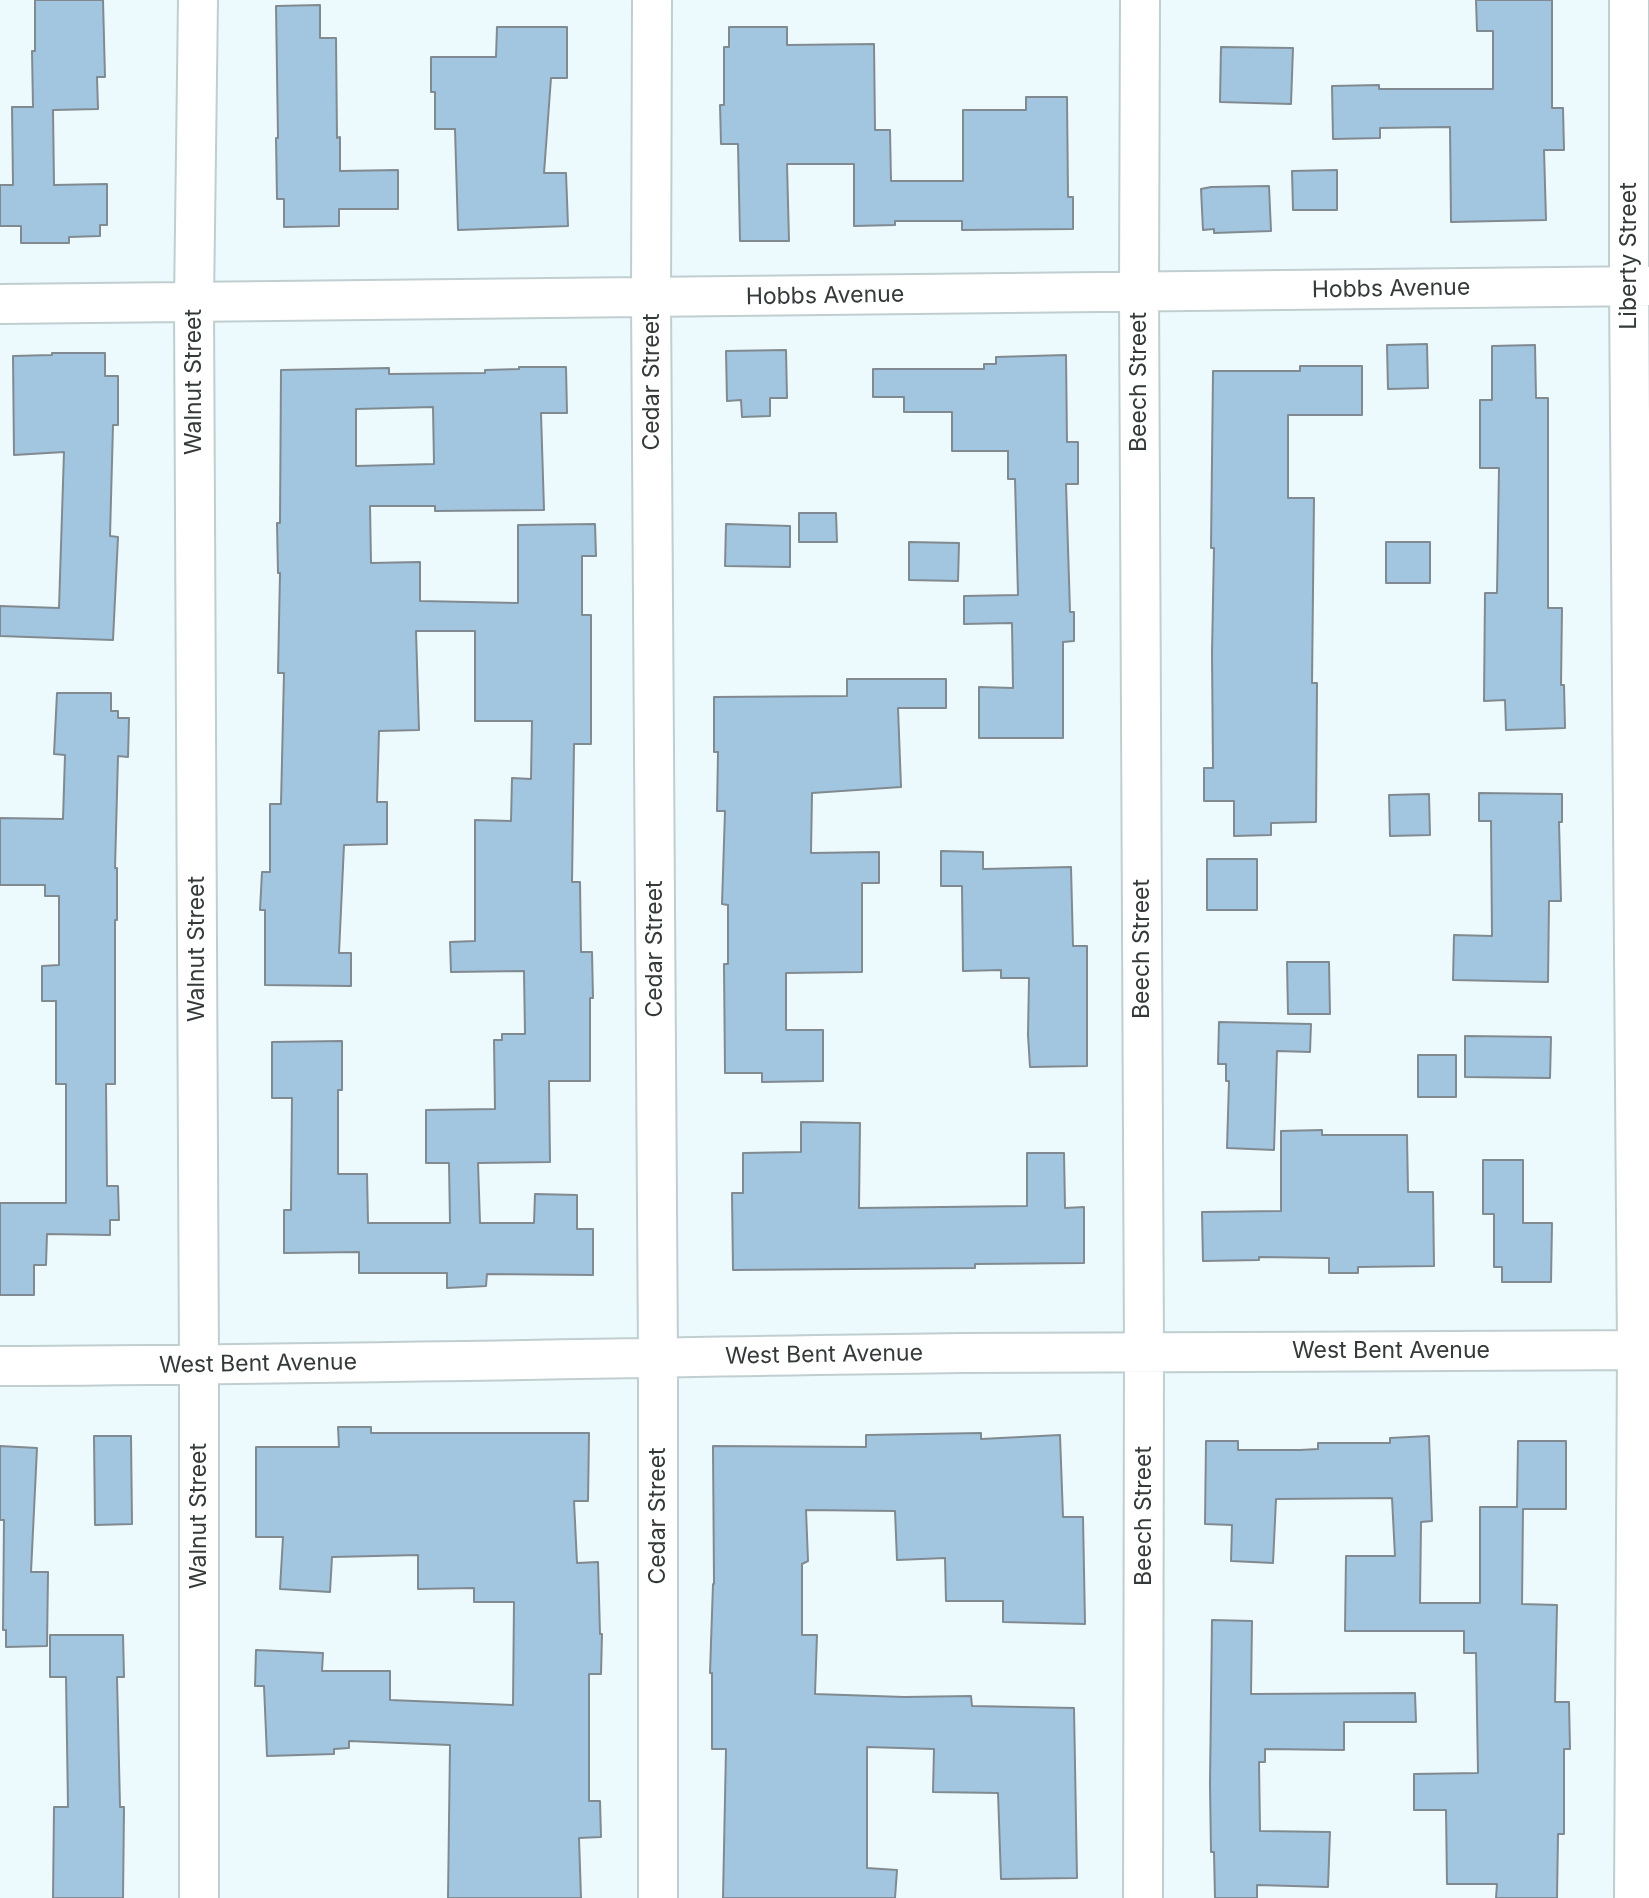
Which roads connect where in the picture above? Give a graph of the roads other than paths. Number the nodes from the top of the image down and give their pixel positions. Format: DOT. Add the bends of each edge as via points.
graph roads {
  1 [pos="198,0"];
  2 [pos="652,0"];
  3 [pos="1140,0"];
  4 [pos="1629,0"];
  5 [pos="1639,286"];
  6 [pos="1139,292"];
  7 [pos="651,298"];
  8 [pos="194,303"];
  9 [pos="0,304"];
  10 [pos="1144,1351"];
  11 [pos="1643,1351"];
  12 [pos="658,1357"];
  13 [pos="199,1365"];
  14 [pos="0,1366"];
  15 [pos="198,1898"];
  16 [pos="658,1898"];
  17 [pos="1143,1898"];
  18 [pos="1634,1898"];
  1 -- 8 [label="street, Walnut Street"];
  2 -- 7 [label="street, Cedar Street"];
  3 -- 6 [label="street, Beech Street"];
  4 -- 5 [label="street, Liberty Street"];
  5 -- 6 [label="street, Hobbs Avenue"];
  5 -- 11 [label="street, Liberty Street"];
  6 -- 7 [label="street, Hobbs Avenue"];
  6 -- 10 [label="street, Beech Street"];
  7 -- 8 [label="street, Hobbs Avenue"];
  7 -- 12 [label="street, Cedar Street"];
  8 -- 9 [label="street, Hobbs Avenue"];
  8 -- 13 [label="street, Walnut Street"];
  10 -- 11 [label="street, West Bent Avenue"];
  10 -- 12 [label="street, West Bent Avenue"];
  10 -- 17 [label="street, Beech Street"];
  11 -- 18 [label="street, Liberty Street"];
  12 -- 13 [label="street, West Bent Avenue"];
  12 -- 16 [label="street, Cedar Street"];
  13 -- 14 [label="street, West Bent Avenue"];
  13 -- 15 [label="street, Walnut Street"];
}
